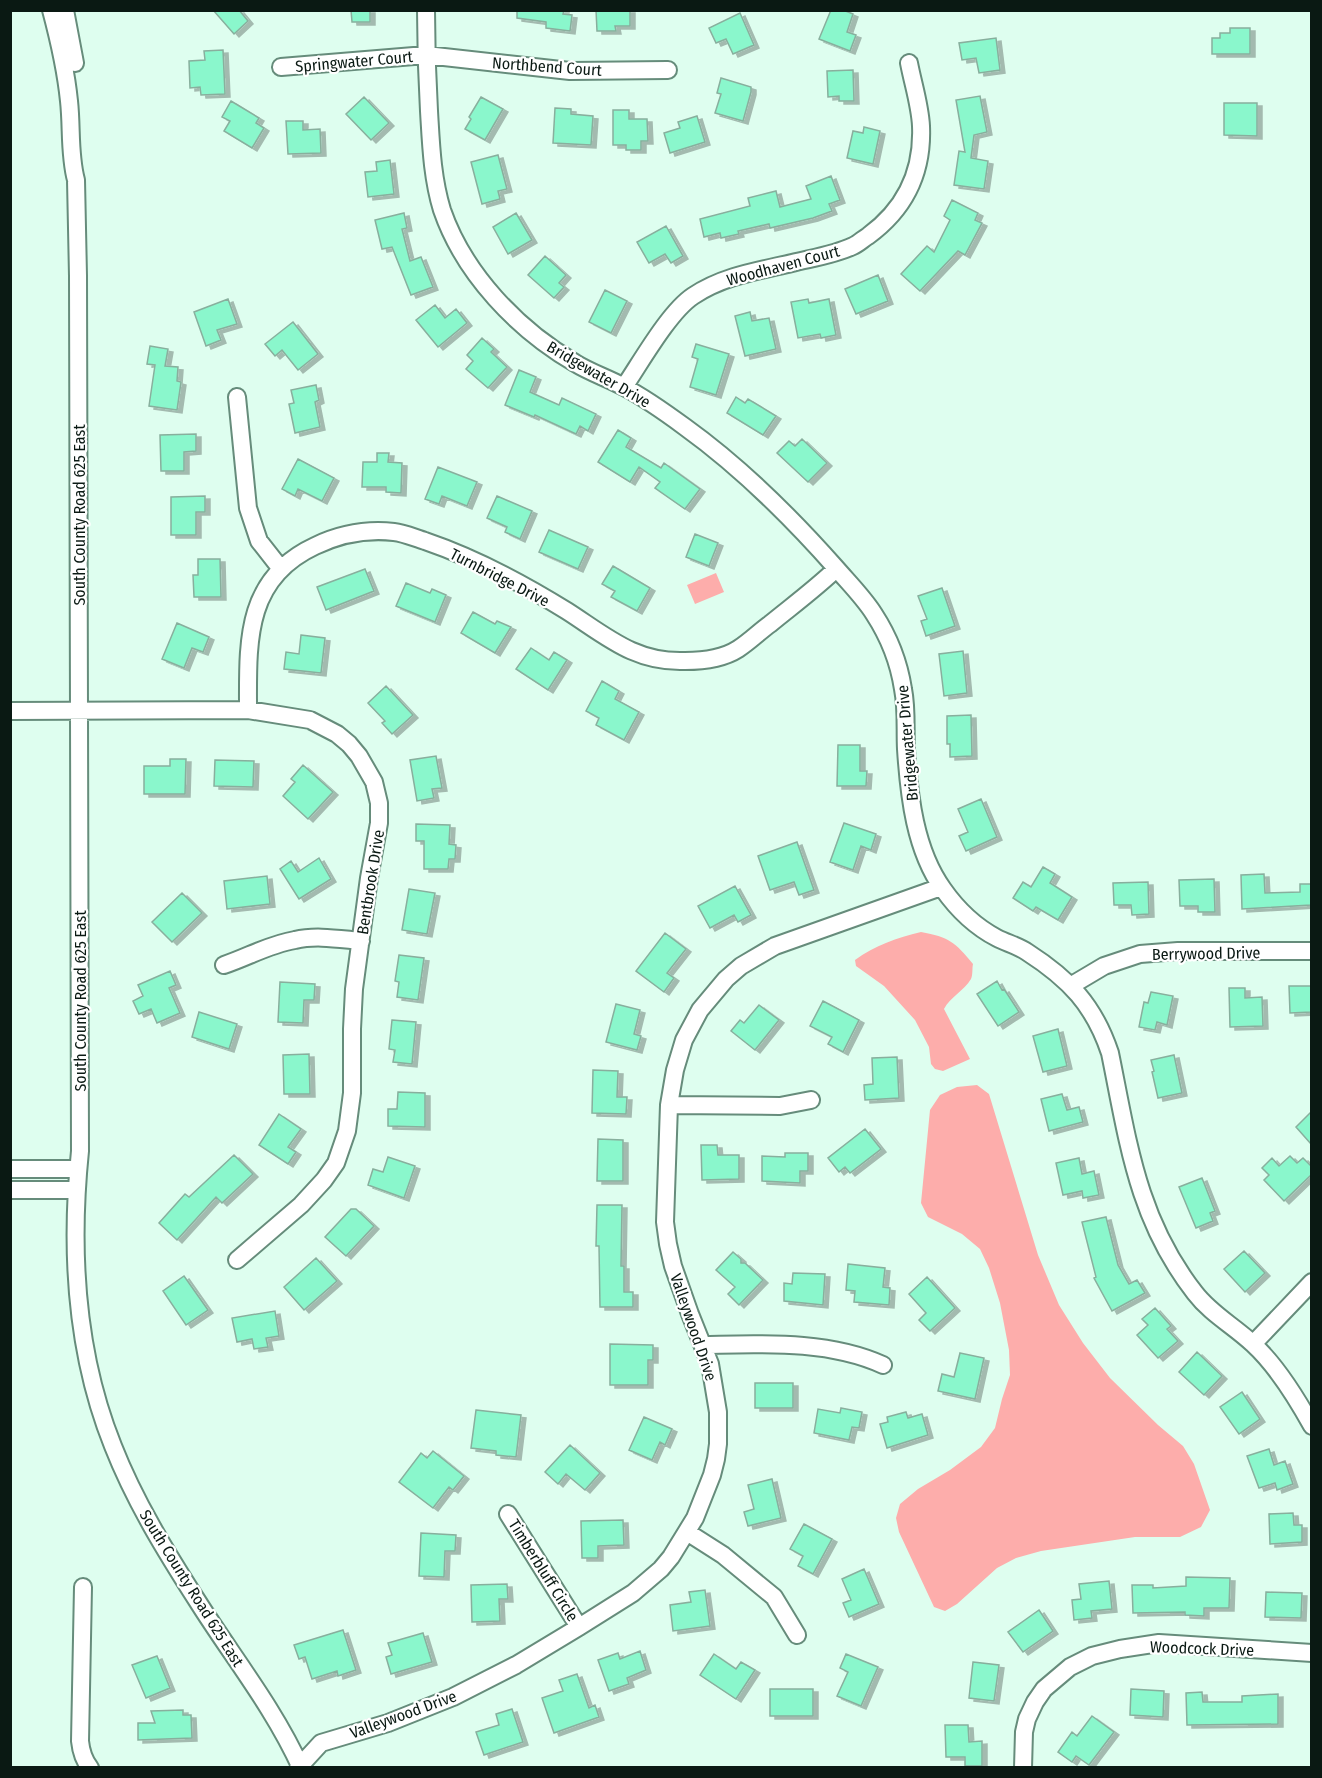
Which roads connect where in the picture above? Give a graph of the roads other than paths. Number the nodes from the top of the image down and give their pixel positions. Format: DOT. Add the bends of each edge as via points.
graph roads {
  1 [pos="51,10"];
  2 [pos="65,10"];
  3 [pos="426,10"];
  4 [pos="426,55"];
  5 [pos="909,63"];
  6 [pos="281,67"];
  7 [pos="668,70"];
  8 [pos="76,180"];
  9 [pos="624,387"];
  10 [pos="237,397"];
  11 [pos="281,569"];
  12 [pos="836,569"];
  13 [pos="248,710"];
  14 [pos="10,711"];
  15 [pos="80,712"];
  16 [pos="941,887"];
  17 [pos="360,941"];
  18 [pos="1311,951"];
  19 [pos="224,965"];
  20 [pos="1072,985"];
  21 [pos="812,1100"];
  22 [pos="669,1105"];
  23 [pos="10,1169"];
  24 [pos="78,1169"];
  25 [pos="10,1190"];
  26 [pos="77,1190"];
  27 [pos="237,1260"];
  28 [pos="1311,1282"];
  29 [pos="1253,1344"];
  30 [pos="704,1345"];
  31 [pos="883,1365"];
  32 [pos="1311,1426"];
  33 [pos="508,1514"];
  34 [pos="687,1532"];
  35 [pos="83,1587"];
  36 [pos="579,1627"];
  37 [pos="797,1635"];
  38 [pos="1311,1653"];
  39 [pos="90,1767"];
  40 [pos="300,1767"];
  41 [pos="1023,1767"];
  1 -- 8 [label="street, South County Road 625 East" via="64,67"];
  2 -- 8 [label="street, South County Road 625 East" via="80,105 82,165"];
  3 -- 4 [label="street, Bridgewater Drive"];
  4 -- 6 [label="street, Springwater Court"];
  4 -- 7 [label="street, Northbend Court" via="570,71"];
  4 -- 9 [label="street, Bridgewater Drive" via="433,171 443,213 462,252 494,295 532,333 576,364"];
  5 -- 9 [label="street, Woodhaven Court" via="921,124 921,146 905,198 883,225 854,246 735,276 692,297 670,320"];
  8 -- 15 [label="street, South County Road 625 East"];
  9 -- 12 [label="street, Bridgewater Drive" via="685,426 750,479"];
  10 -- 11 [label="street" via="248,508 259,541"];
  11 -- 12 [label="street, Turnbridge Drive" via="308,549 341,536 397,532 503,574 617,645 650,658 684,662 737,650"];
  11 -- 13 [label="street, Turnbridge Drive" via="263,596 251,630"];
  12 -- 16 [label="street, Bridgewater Drive" via="873,611 899,669 913,808 924,854"];
  13 -- 15 [label="street, Bentbrook Drive"];
  13 -- 17 [label="street, Bentbrook Drive" via="324,726 349,744 367,768 378,797 379,823"];
  14 -- 15 [label="street, Bentbrook Drive"];
  15 -- 24 [label="street, South County Road 625 East"];
  16 -- 20 [label="street, Bridgewater Drive" via="979,927 1024,950"];
  16 -- 22 [label="street, Valleywood Drive" via="775,946 741,966 712,994 690,1027 675,1070"];
  17 -- 19 [label="street" via="296,939"];
  17 -- 27 [label="street, Bentbrook Drive" via="351,1029 351,1112 342,1149 324,1180 301,1205"];
  18 -- 20 [label="street, Berrywood Drive" via="1140,954 1104,966"];
  20 -- 29 [label="street, Bridgewater Drive" via="1097,1022 1110,1053 1136,1178 1154,1227 1210,1311"];
  21 -- 22 [label="street" via="780,1106"];
  22 -- 30 [label="street, Valleywood Drive" via="665,1222 668,1244"];
  23 -- 24 [label="street"];
  24 -- 26 [label="street, South County Road 625 East"];
  25 -- 26 [label="street"];
  26 -- 40 [label="street, South County Road 625 East" via="79,1302 92,1376 113,1446 147,1520"];
  28 -- 29 [label="street"];
  29 -- 32 [label="street, Bridgewater Drive" via="1289,1389"];
  30 -- 31 [label="street" via="801,1346 835,1350"];
  30 -- 34 [label="street, Valleywood Drive" via="715,1390 718,1444 710,1482"];
  33 -- 36 [label="street, Timberbluff Circle"];
  34 -- 36 [label="street, Valleywood Drive" via="671,1557 647,1582"];
  34 -- 37 [label="street" via="723,1555 774,1597"];
  35 -- 39 [label="street" via="80,1741"];
  36 -- 40 [label="street, Valleywood Drive" via="453,1697 388,1723 321,1743"];
  38 -- 41 [label="street, Woodcock Drive" via="1159,1643 1092,1656 1070,1667 1035,1702 1024,1732"];
}
